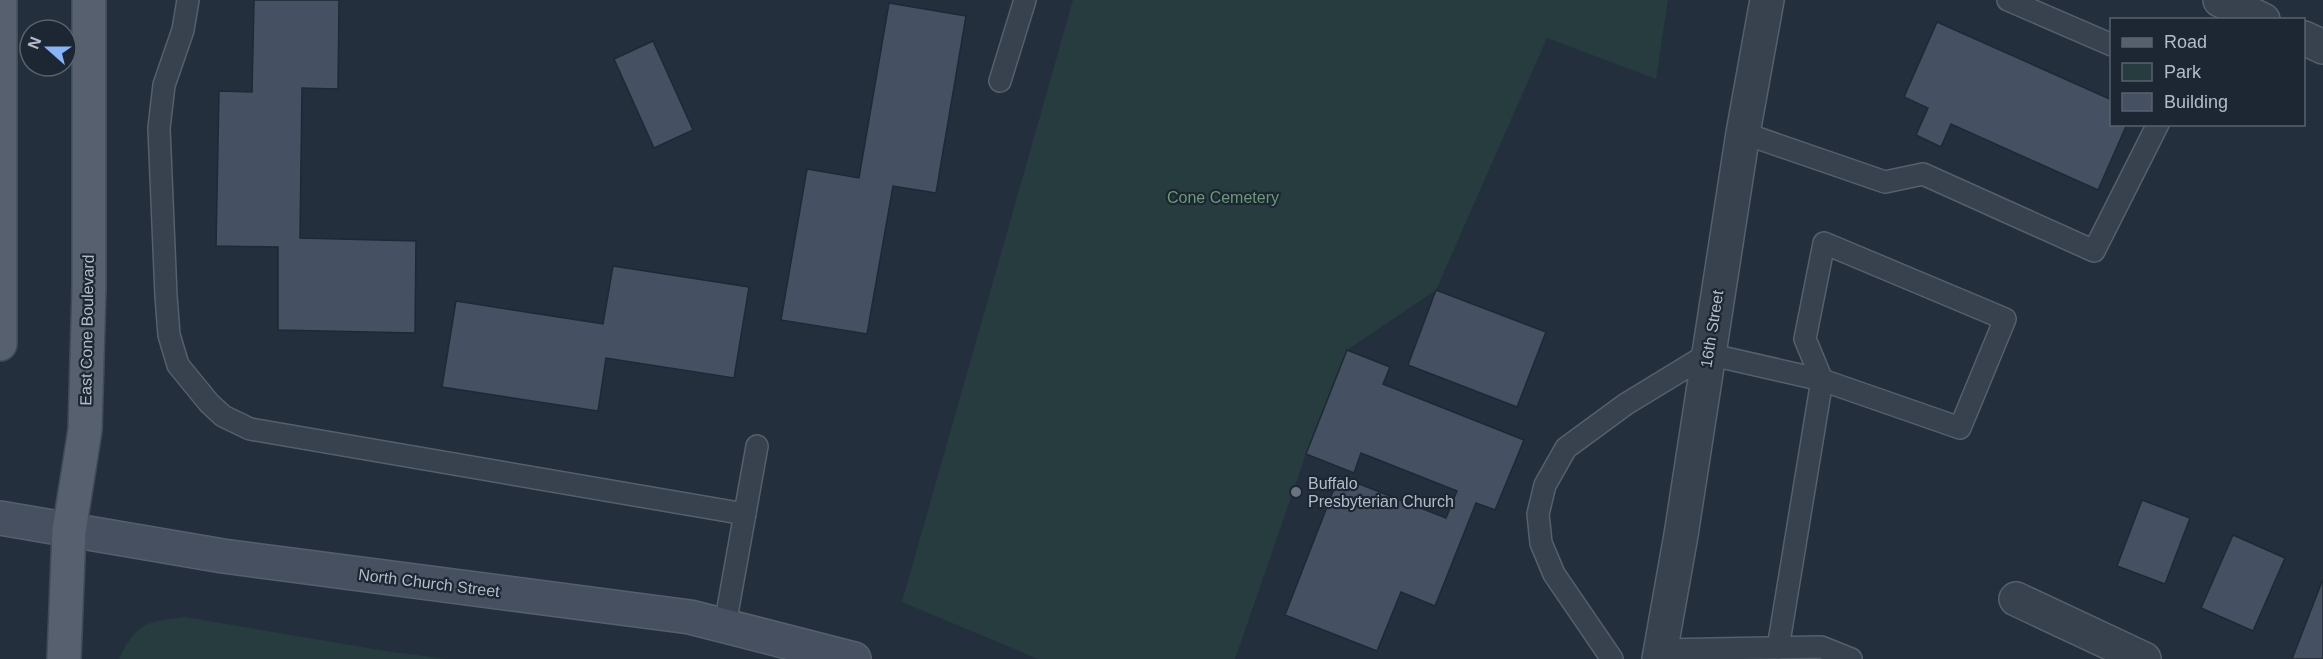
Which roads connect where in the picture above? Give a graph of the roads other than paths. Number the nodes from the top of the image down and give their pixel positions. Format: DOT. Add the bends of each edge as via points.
graph roads {
  1 [pos="0,0"];
  2 [pos="89,0"];
  3 [pos="188,0"];
  4 [pos="1025,0"];
  5 [pos="1767,0"];
  6 [pos="2008,0"];
  7 [pos="2221,0"];
  8 [pos="2212,18"];
  9 [pos="2259,18"];
  10 [pos="2305,38"];
  11 [pos="2110,44"];
  12 [pos="2323,47"];
  13 [pos="1000,81"];
  14 [pos="2157,126"];
  15 [pos="1743,133"];
  16 [pos="0,344"];
  17 [pos="1708,354"];
  18 [pos="1822,380"];
  19 [pos="757,446"];
  20 [pos="745,514"];
  21 [pos="0,518"];
  22 [pos="69,531"];
  23 [pos="2016,599"];
  24 [pos="726,625"];
  25 [pos="1778,648"];
  26 [pos="1659,654"];
  27 [pos="64,659"];
  28 [pos="854,659"];
  29 [pos="1612,659"];
  30 [pos="1851,659"];
  31 [pos="2144,659"];
  1 -- 16 [label="main road"];
  2 -- 22 [label="main road, East Cone Boulevard" via="85,430"];
  3 -- 20 [label="lane" via="160,109 169,335 178,365 223,416 250,429"];
  4 -- 13 [label="lane"];
  5 -- 15 [label="street, 16th Street"];
  6 -- 11 [label="lane"];
  7 -- 8 [label="lane"];
  7 -- 9 [label="street"];
  10 -- 12 [label="street"];
  14 -- 15 [label="lane" via="2094,251 1923,174 1885,183"];
  15 -- 17 [label="street, 16th Street"];
  17 -- 18 [label="lane"];
  17 -- 26 [label="street, 16th Street"];
  17 -- 29 [label="lane" via="1626,404 1566,448 1545,485 1538,514 1541,543 1554,574"];
  18 -- 18 [label="lane" via="1960,428 2005,319 1824,243 1805,339"];
  18 -- 25 [label="lane"];
  19 -- 20 [label="lane"];
  20 -- 24 [label="lane"];
  21 -- 22 [label="main road, North Church Street"];
  22 -- 24 [label="main road, North Church Street" via="222,556 690,616"];
  22 -- 27 [label="main road, East Cone Boulevard"];
  23 -- 31 [label="street"];
  24 -- 28 [label="main road, North Church Street"];
  25 -- 26 [label="lane"];
  25 -- 30 [label="lane" via="1821,647"];
}
